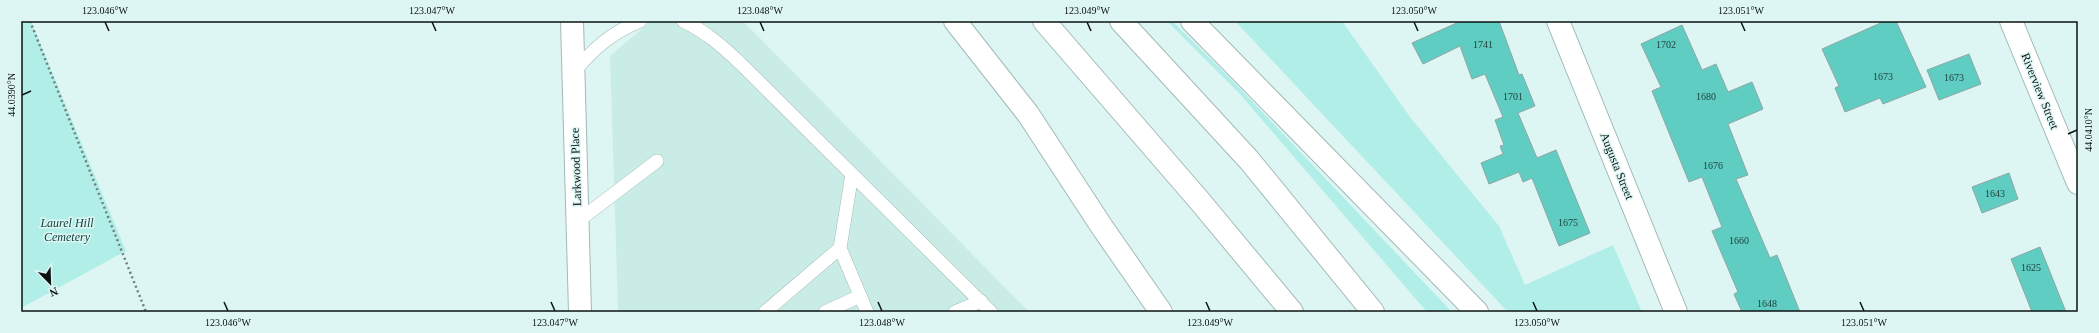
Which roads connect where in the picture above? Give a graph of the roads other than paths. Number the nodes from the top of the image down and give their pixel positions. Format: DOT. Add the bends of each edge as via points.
graph roads {
  1 [pos="572,21"];
  2 [pos="640,21"];
  3 [pos="683,21"];
  4 [pos="955,21"];
  5 [pos="1044,21"];
  6 [pos="1121,21"];
  7 [pos="1192,21"];
  8 [pos="1558,21"];
  9 [pos="2011,21"];
  10 [pos="573,72"];
  11 [pos="656,161"];
  12 [pos="852,174"];
  13 [pos="2078,183"];
  14 [pos="578,221"];
  15 [pos="840,248"];
  16 [pos="860,296"];
  17 [pos="981,301"];
  18 [pos="580,312"];
  19 [pos="765,312"];
  20 [pos="825,312"];
  21 [pos="867,312"];
  22 [pos="955,312"];
  23 [pos="991,312"];
  24 [pos="1161,312"];
  25 [pos="1292,312"];
  26 [pos="1373,312"];
  27 [pos="1477,312"];
  28 [pos="1676,312"];
  1 -- 10 [label="main road, Larkwood Place"];
  2 -- 10 [label="lane" via="615,33"];
  3 -- 12 [label="lane" via="716,41"];
  4 -- 24 [label="main road" via="1028,114"];
  5 -- 25 [label="main road"];
  6 -- 26 [label="main road" via="1249,160"];
  7 -- 27 [label="main road"];
  8 -- 28 [label="main road, Augusta Street"];
  9 -- 13 [label="main road, Riverview Street"];
  10 -- 14 [label="main road, Larkwood Place"];
  11 -- 14 [label="lane"];
  12 -- 15 [label="lane"];
  12 -- 17 [label="lane"];
  14 -- 18 [label="main road, Larkwood Place"];
  15 -- 16 [label="lane"];
  15 -- 19 [label="lane"];
  16 -- 20 [label="lane"];
  16 -- 21 [label="lane"];
  17 -- 22 [label="lane"];
  17 -- 23 [label="lane"];
}
